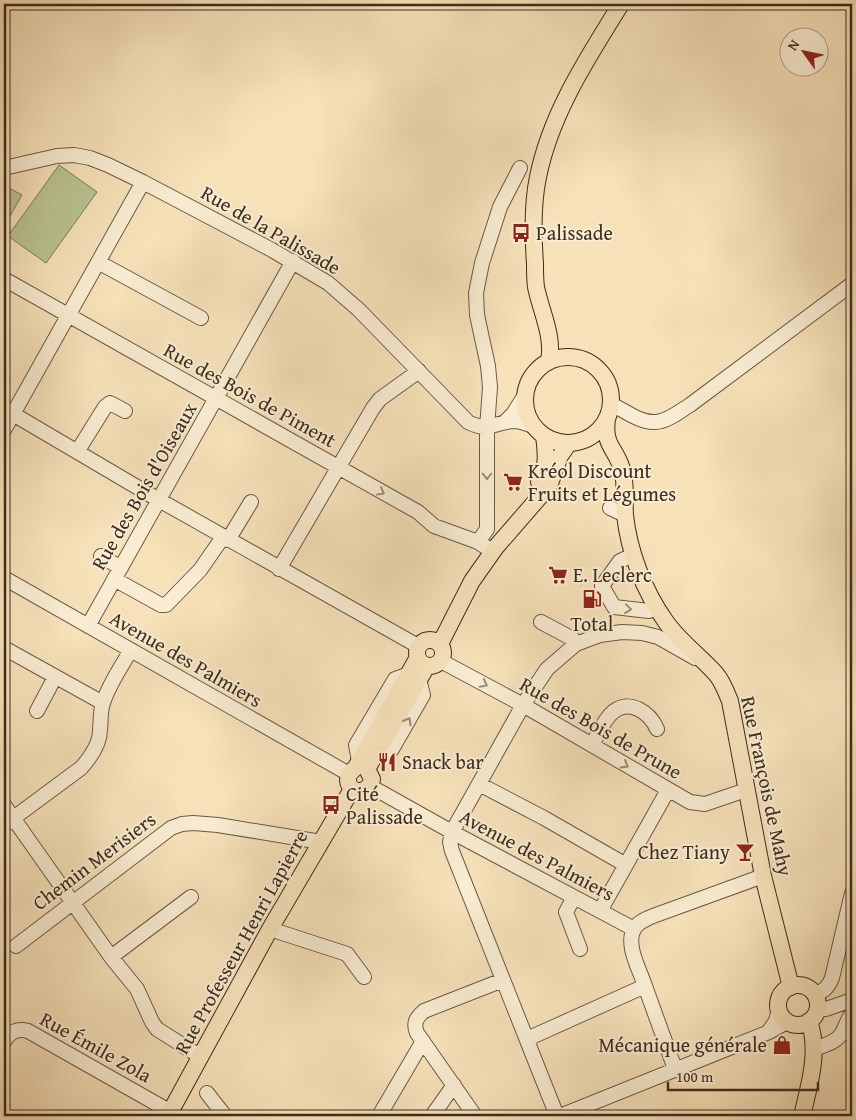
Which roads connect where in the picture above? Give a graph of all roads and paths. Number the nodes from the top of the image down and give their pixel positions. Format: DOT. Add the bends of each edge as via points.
graph roads {
  1 [pos="621,4"];
  2 [pos="4,168"];
  3 [pos="520,168"];
  4 [pos="143,182"];
  5 [pos="293,261"];
  6 [pos="98,262"];
  7 [pos="4,279"];
  8 [pos="852,284"];
  9 [pos="68,316"];
  10 [pos="201,318"];
  11 [pos="550,337"];
  12 [pos="569,356"];
  13 [pos="549,361"];
  14 [pos="419,371"];
  15 [pos="525,395"];
  16 [pos="217,399"];
  17 [pos="125,411"];
  18 [pos="609,412"];
  19 [pos="13,414"];
  20 [pos="505,422"];
  21 [pos="487,428"];
  22 [pos="4,430"];
  23 [pos="539,431"];
  24 [pos="589,438"];
  25 [pos="569,444"];
  26 [pos="609,446"];
  27 [pos="77,452"];
  28 [pos="339,468"];
  29 [pos="159,500"];
  30 [pos="251,502"];
  31 [pos="610,508"];
  32 [pos="625,515"];
  33 [pos="226,538"];
  34 [pos="485,546"];
  35 [pos="634,554"];
  36 [pos="100,556"];
  37 [pos="279,569"];
  38 [pos="118,573"];
  39 [pos="4,578"];
  40 [pos="656,606"];
  41 [pos="541,622"];
  42 [pos="88,626"];
  43 [pos="576,644"];
  44 [pos="4,648"];
  45 [pos="130,650"];
  46 [pos="425,659"];
  47 [pos="704,663"];
  48 [pos="55,677"];
  49 [pos="102,703"];
  50 [pos="523,705"];
  51 [pos="37,711"];
  52 [pos="657,729"];
  53 [pos="592,745"];
  54 [pos="357,772"];
  55 [pos="479,784"];
  56 [pos="370,786"];
  57 [pos="668,790"];
  58 [pos="746,790"];
  59 [pos="4,805"];
  60 [pos="8,822"];
  61 [pos="452,832"];
  62 [pos="321,842"];
  63 [pos="626,865"];
  64 [pos="763,876"];
  65 [pos="852,893"];
  66 [pos="574,897"];
  67 [pos="191,898"];
  68 [pos="73,902"];
  69 [pos="600,911"];
  70 [pos="270,929"];
  71 [pos="634,929"];
  72 [pos="16,946"];
  73 [pos="580,949"];
  74 [pos="111,957"];
  75 [pos="364,977"];
  76 [pos="503,980"];
  77 [pos="645,986"];
  78 [pos="790,987"];
  79 [pos="852,1000"];
  80 [pos="814,1008"];
  81 [pos="852,1014"];
  82 [pos="783,1015"];
  83 [pos="526,1039"];
  84 [pos="423,1041"];
  85 [pos="4,1042"];
  86 [pos="814,1049"];
  87 [pos="201,1057"];
  88 [pos="676,1070"];
  89 [pos="454,1085"];
  90 [pos="207,1093"];
  91 [pos="174,1115"];
  92 [pos="226,1116"];
  93 [pos="379,1116"];
  94 [pos="432,1116"];
  95 [pos="475,1116"];
  96 [pos="559,1116"];
  97 [pos="802,1116"];
  1 -- 11 [label="main road" via="574,80 552,127 538,178 533,232 536,286"];
  2 -- 4 [label="street, Rue de la Palissade" via="74,155 108,165"];
  3 -- 21 [label="street" via="500,208 476,293 490,387"];
  4 -- 5 [label="street, Rue de la Palissade"];
  4 -- 6 [label="street"];
  5 -- 14 [label="street, Rue de la Palissade" via="328,283 359,310"];
  5 -- 16 [label="street, Rue des Bois d'Oiseaux"];
  6 -- 9 [label="street"];
  6 -- 10 [label="street"];
  7 -- 9 [label="street, Rue des Bois de Piment"];
  8 -- 18 [label="street" via="690,405 667,418 655,422"];
  9 -- 16 [label="street, Rue des Bois de Piment"];
  9 -- 19 [label="street"];
  11 -- 12 [label="main road"];
  11 -- 13 [label="main road"];
  12 -- 13 [label="main road"];
  12 -- 18 [label="main road" via="583,359 605,376 610,390"];
  13 -- 15 [label="main road" via="530,378"];
  14 -- 21 [label="street, Rue de la Palissade" via="468,422"];
  14 -- 28 [label="street" via="380,399"];
  15 -- 20 [label="street"];
  15 -- 23 [label="main road" via="528,416"];
  16 -- 28 [label="street, Rue des Bois de Piment"];
  16 -- 29 [label="street, Rue des Bois d'Oiseaux"];
  17 -- 27 [label="street" via="110,403 105,407"];
  18 -- 24 [label="main road" via="597,432"];
  18 -- 26 [label="main road, Rue François de Mahy" via="606,437"];
  19 -- 22 [label="street"];
  19 -- 27 [label="street, Rue des Bois de Prune"];
  20 -- 21 [label="street"];
  20 -- 23 [label="street" via="515,421"];
  21 -- 34 [label="street, one-way"];
  23 -- 25 [label="main road" via="556,442"];
  23 -- 34 [label="main road, Rue Professeur Henri Lapierre" via="546,450 542,478 533,493"];
  24 -- 25 [label="main road"];
  24 -- 26 [label="main road"];
  25 -- 34 [label="main road, Rue Professeur Henri Lapierre" via="560,456 549,486"];
  26 -- 32 [label="main road, Rue François de Mahy" via="623,473"];
  27 -- 29 [label="street, Rue des Bois de Prune"];
  28 -- 34 [label="street, Rue des Bois de Piment, one-way" via="418,512 434,526"];
  28 -- 37 [label="street"];
  29 -- 33 [label="street, Rue des Bois de Prune"];
  29 -- 38 [label="street, Rue des Bois d'Oiseaux"];
  30 -- 33 [label="street"];
  31 -- 32 [label="street"];
  32 -- 35 [label="main road, Rue François de Mahy"];
  33 -- 37 [label="street, Rue des Bois de Prune"];
  33 -- 38 [label="street" via="166,605 161,605"];
  34 -- 46 [label="main road, Rue Professeur Henri Lapierre" via="472,581"];
  35 -- 40 [label="main road, Rue François de Mahy"];
  35 -- 40 [label="street, one-way" via="620,561 602,586 614,607 649,611"];
  36 -- 38 [label="street"];
  37 -- 46 [label="street, Rue des Bois de Prune"];
  38 -- 42 [label="street, Rue des Bois d'Oiseaux"];
  39 -- 42 [label="street, Avenue des Palmiers"];
  40 -- 47 [label="main road, Rue François de Mahy" via="676,635"];
  41 -- 43 [label="street"];
  42 -- 45 [label="street, Avenue des Palmiers"];
  43 -- 47 [label="street" via="600,635 642,633 658,637"];
  43 -- 50 [label="street" via="546,669"];
  44 -- 48 [label="street"];
  45 -- 49 [label="street"];
  45 -- 54 [label="street, Avenue des Palmiers"];
  46 -- 50 [label="street, Rue des Bois de Prune, one-way"];
  46 -- 54 [label="main road, Rue Professeur Henri Lapierre"];
  54 -- 46 [label="main road, Rue Professeur Henri Lapierre, one-way" via="378,752"];
  47 -- 58 [label="main road, Rue François de Mahy" via="716,674 730,701"];
  48 -- 49 [label="street"];
  48 -- 51 [label="street"];
  49 -- 60 [label="street" via="100,733 87,761"];
  50 -- 53 [label="street, Rue des Bois de Prune"];
  50 -- 55 [label="street"];
  52 -- 53 [label="street" via="645,712 624,707 612,713"];
  53 -- 57 [label="street, Rue des Bois de Prune, one-way"];
  54 -- 56 [label="main road" via="355,791 363,791"];
  54 -- 62 [label="main road, Rue Professeur Henri Lapierre"];
  55 -- 61 [label="street"];
  55 -- 63 [label="street"];
  56 -- 61 [label="street, Avenue des Palmiers"];
  57 -- 58 [label="street, Rue des Bois de Prune" via="698,804"];
  57 -- 63 [label="street"];
  58 -- 64 [label="main road, Rue François de Mahy"];
  59 -- 60 [label="street"];
  60 -- 68 [label="street"];
  61 -- 66 [label="street, Avenue des Palmiers"];
  61 -- 76 [label="street" via="452,851"];
  62 -- 68 [label="street, Chemin Merisiers" via="218,825 182,824 171,828"];
  62 -- 70 [label="main road, Rue Professeur Henri Lapierre"];
  63 -- 69 [label="street"];
  64 -- 71 [label="street" via="653,916"];
  64 -- 78 [label="main road, Rue François de Mahy"];
  65 -- 80 [label="street" via="832,978"];
  66 -- 69 [label="street, Avenue des Palmiers"];
  66 -- 73 [label="street" via="566,912"];
  67 -- 74 [label="street"];
  68 -- 72 [label="street, Chemin Merisiers"];
  68 -- 74 [label="street"];
  69 -- 71 [label="street, Avenue des Palmiers"];
  70 -- 75 [label="street" via="347,954"];
  70 -- 87 [label="main road, Rue Professeur Henri Lapierre"];
  71 -- 77 [label="street" via="632,948"];
  74 -- 87 [label="street" via="137,989 157,1029"];
  76 -- 83 [label="street"];
  76 -- 84 [label="street" via="424,1011 415,1021 415,1028"];
  77 -- 83 [label="street"];
  77 -- 88 [label="street"];
  78 -- 80 [label="main road" via="807,987"];
  78 -- 82 [label="main road" via="779,1000"];
  79 -- 80 [label="street" via="826,1009"];
  80 -- 82 [label="main road" via="798,1025"];
  80 -- 86 [label="main road"];
  81 -- 86 [label="street" via="843,1032 833,1042"];
  82 -- 88 [label="street" via="769,1032"];
  83 -- 96 [label="street"];
  84 -- 89 [label="street"];
  84 -- 93 [label="street"];
  85 -- 91 [label="street, Rue Émile Zola" via="12,1032 28,1031"];
  86 -- 97 [label="main road"];
  87 -- 91 [label="main road, Rue Professeur Henri Lapierre"];
  88 -- 96 [label="street"];
  89 -- 94 [label="street"];
  89 -- 95 [label="street"];
  90 -- 92 [label="street"];
}
